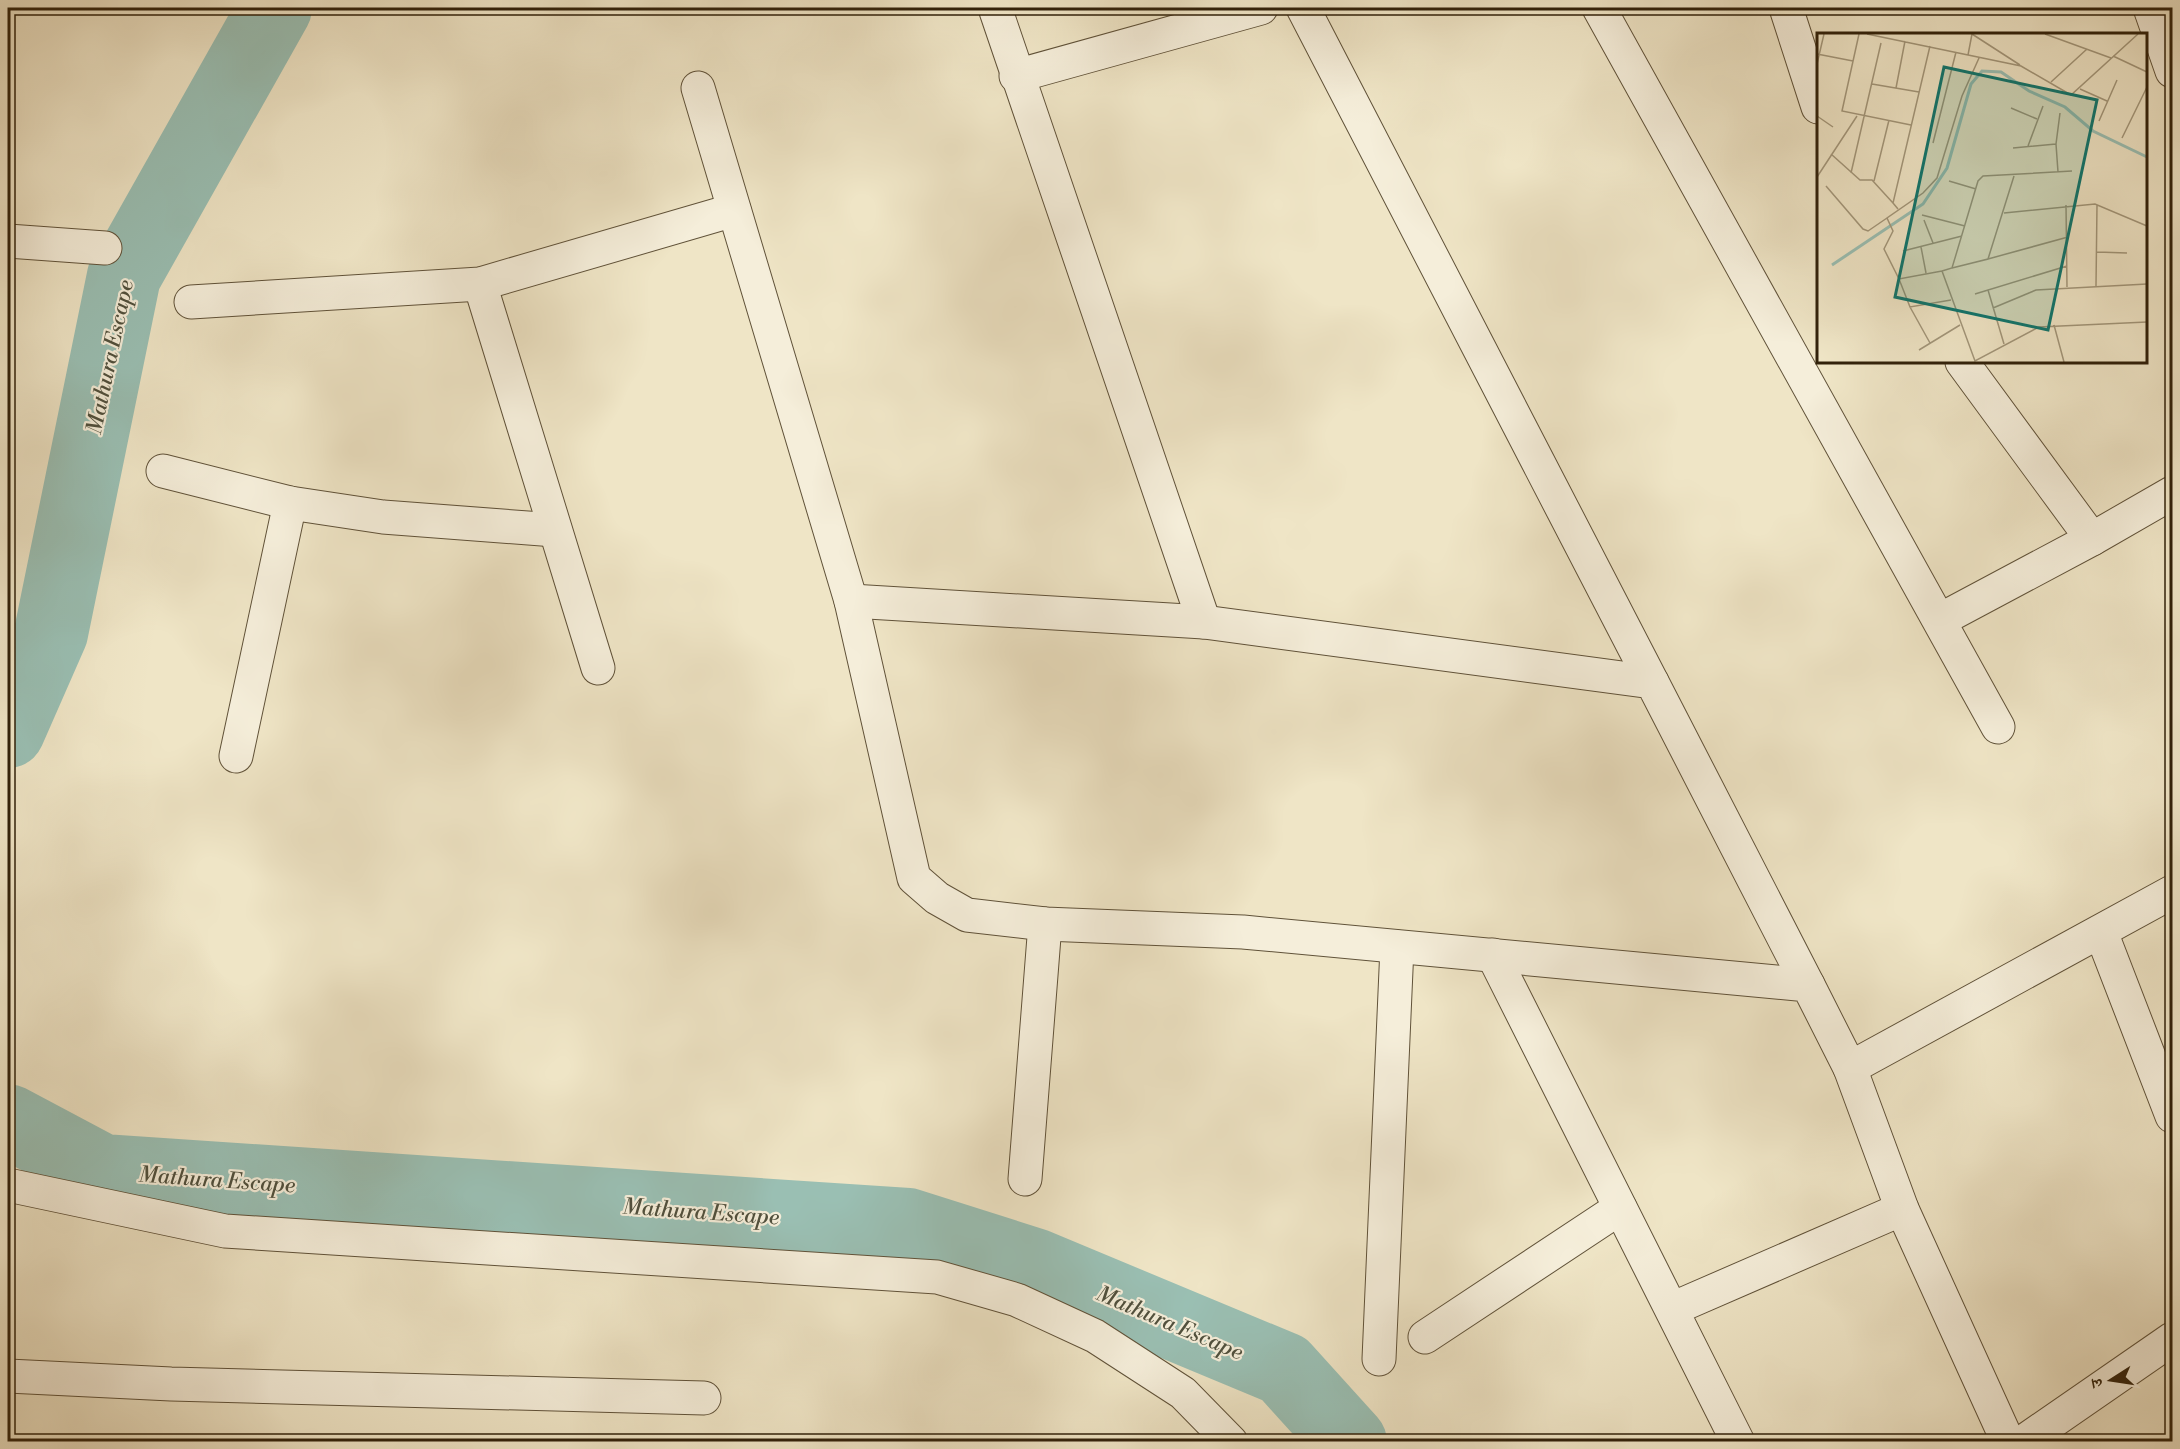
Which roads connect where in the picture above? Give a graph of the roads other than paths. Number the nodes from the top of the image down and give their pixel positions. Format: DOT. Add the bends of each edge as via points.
graph roads {
  1 [pos="995,8"];
  2 [pos="1261,8"];
  3 [pos="1303,8"];
  4 [pos="1599,8"];
  5 [pos="1786,8"];
  6 [pos="2150,8"];
  7 [pos="2172,71"];
  8 [pos="1016,76"];
  9 [pos="698,88"];
  10 [pos="1817,104"];
  11 [pos="734,210"];
  12 [pos="8,242"];
  13 [pos="105,248"];
  14 [pos="480,284"];
  15 [pos="191,302"];
  16 [pos="1963,363"];
  17 [pos="163,471"];
  18 [pos="2172,493"];
  19 [pos="290,503"];
  20 [pos="555,530"];
  21 [pos="2092,539"];
  22 [pos="851,601"];
  23 [pos="1940,620"];
  24 [pos="1204,622"];
  25 [pos="598,668"];
  26 [pos="1652,682"];
  27 [pos="1998,727"];
  28 [pos="236,756"];
  29 [pos="2172,892"];
  30 [pos="1045,924"];
  31 [pos="2101,932"];
  32 [pos="1397,946"];
  33 [pos="1493,955"];
  34 [pos="1808,985"];
  35 [pos="1850,1068"];
  36 [pos="2172,1116"];
  37 [pos="1025,1179"];
  38 [pos="8,1185"];
  39 [pos="1620,1208"];
  40 [pos="1902,1209"];
  41 [pos="1672,1309"];
  42 [pos="1425,1337"];
  43 [pos="2172,1339"];
  44 [pos="1379,1359"];
  45 [pos="8,1377"];
  46 [pos="704,1398"];
  47 [pos="1231,1442"];
  48 [pos="1738,1442"];
  49 [pos="2008,1442"];
  50 [pos="2022,1442"];
  1 -- 8 [label="street"];
  2 -- 8 [label="street"];
  3 -- 26 [label="street"];
  4 -- 23 [label="street"];
  5 -- 10 [label="street"];
  6 -- 7 [label="street"];
  8 -- 24 [label="street"];
  9 -- 11 [label="street"];
  11 -- 14 [label="street"];
  11 -- 22 [label="street"];
  12 -- 13 [label="street"];
  14 -- 15 [label="street"];
  14 -- 20 [label="street"];
  16 -- 21 [label="street"];
  17 -- 19 [label="street"];
  18 -- 21 [label="street"];
  19 -- 20 [label="street" via="383,517"];
  19 -- 28 [label="street"];
  20 -- 25 [label="street"];
  21 -- 23 [label="street"];
  22 -- 24 [label="street"];
  22 -- 30 [label="street" via="914,878 937,898 967,915"];
  23 -- 27 [label="street"];
  24 -- 26 [label="street"];
  26 -- 34 [label="street"];
  29 -- 31 [label="street"];
  30 -- 32 [label="street" via="1243,932"];
  30 -- 37 [label="street"];
  31 -- 35 [label="street"];
  31 -- 36 [label="street"];
  32 -- 33 [label="street"];
  32 -- 44 [label="street"];
  33 -- 34 [label="street"];
  33 -- 39 [label="street"];
  34 -- 35 [label="street"];
  35 -- 40 [label="street"];
  38 -- 47 [label="street" via="225,1231 937,1277 1017,1300 1095,1336 1183,1393"];
  39 -- 41 [label="street"];
  39 -- 42 [label="street"];
  40 -- 41 [label="street"];
  40 -- 49 [label="street"];
  41 -- 48 [label="street"];
  43 -- 50 [label="street"];
  45 -- 46 [label="street"];
}
